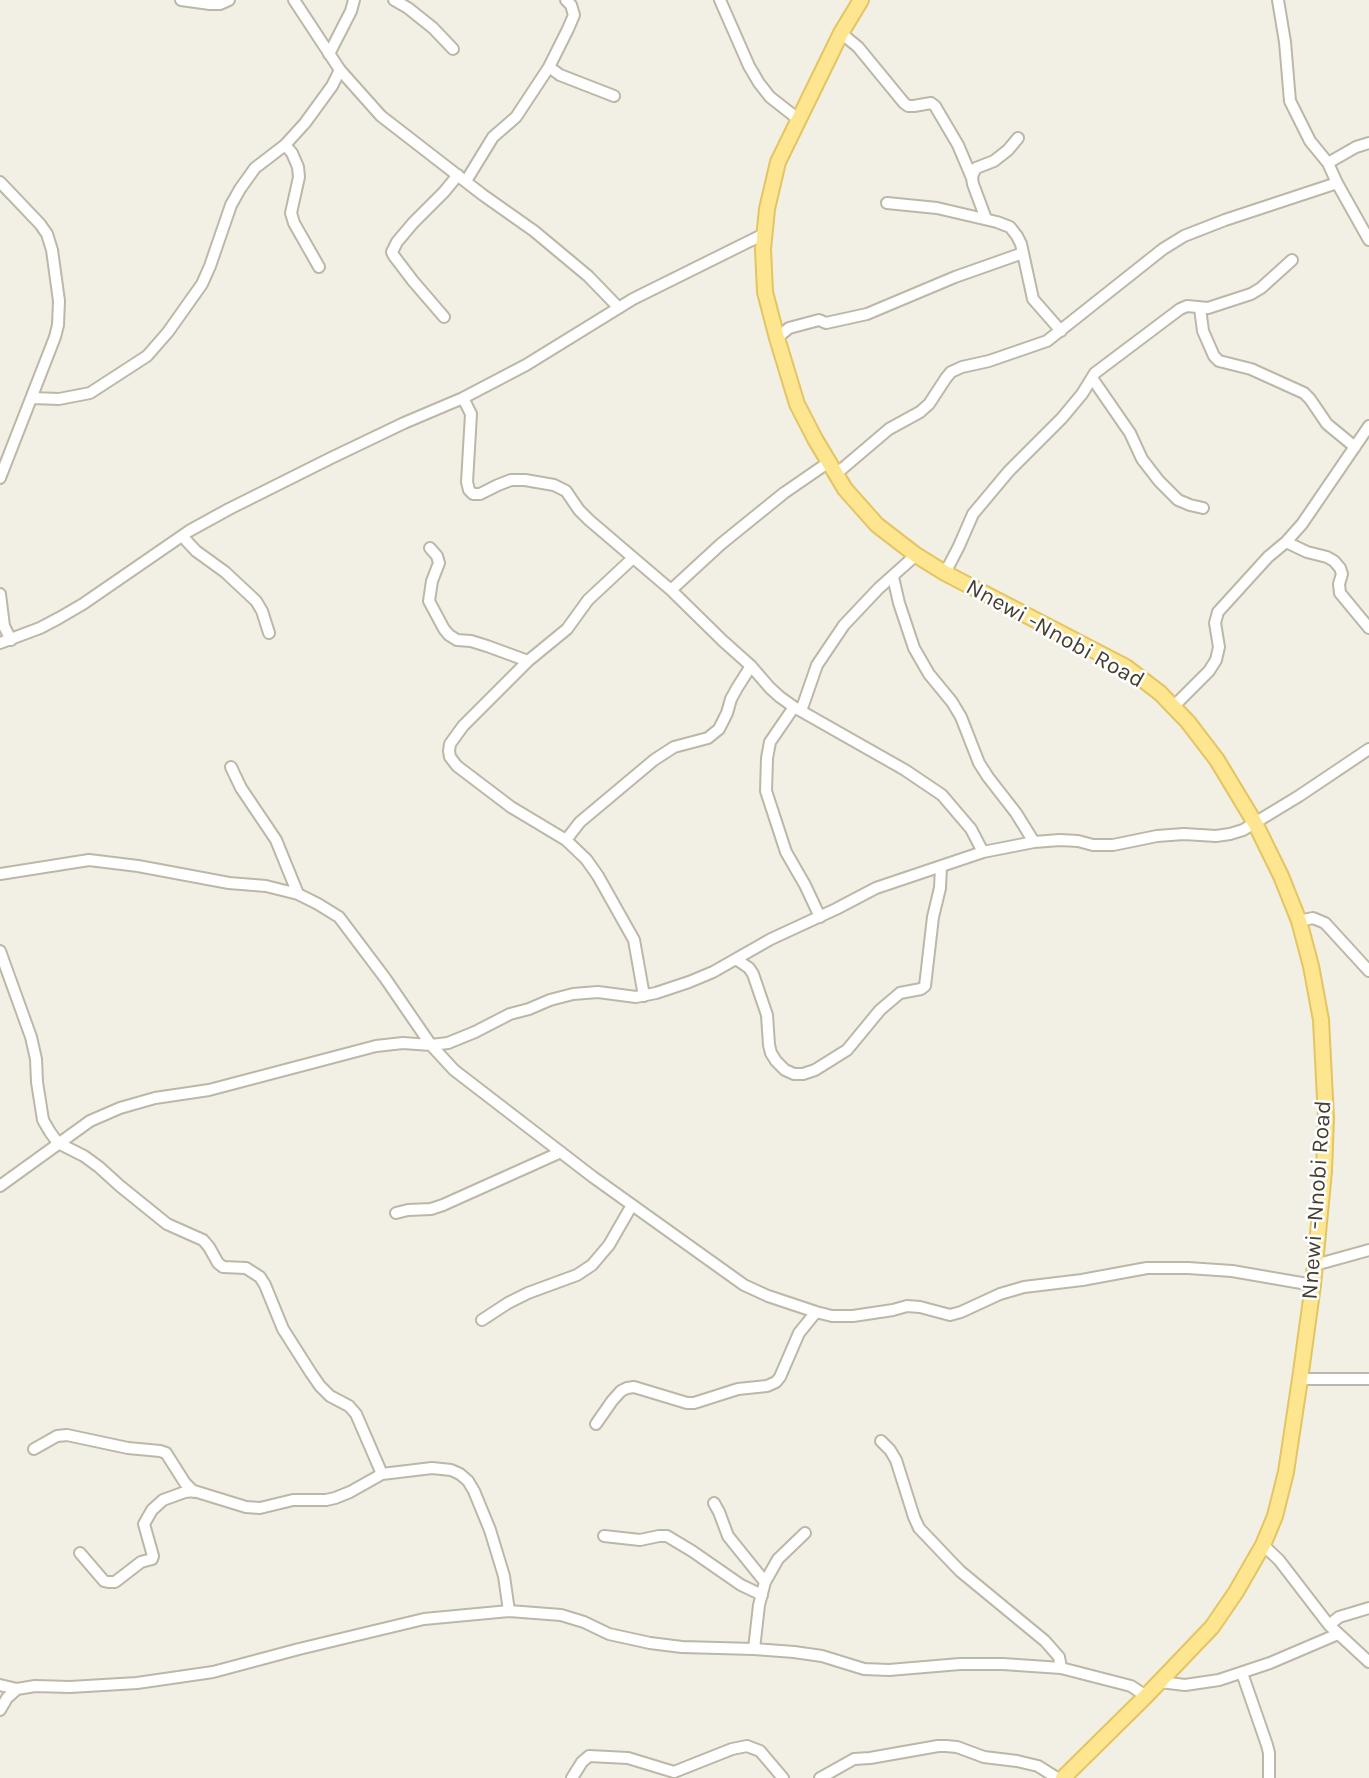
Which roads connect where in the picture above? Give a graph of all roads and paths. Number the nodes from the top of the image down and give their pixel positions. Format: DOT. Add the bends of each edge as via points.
graph roads {
  1 [pos="181,0"];
  2 [pos="229,0"];
  3 [pos="294,0"];
  4 [pos="354,0"];
  5 [pos="394,0"];
  6 [pos="720,0"];
  7 [pos="861,0"];
  8 [pos="1278,0"];
  9 [pos="570,2"];
  10 [pos="841,33"];
  11 [pos="453,49"];
  12 [pos="328,54"];
  13 [pos="549,67"];
  14 [pos="340,70"];
  15 [pos="351,85"];
  16 [pos="614,96"];
  17 [pos="324,98"];
  18 [pos="798,119"];
  19 [pos="1018,138"];
  20 [pos="1369,143"];
  21 [pos="285,145"];
  22 [pos="1328,163"];
  23 [pos="462,178"];
  24 [pos="972,178"];
  25 [pos="0,182"];
  26 [pos="1337,183"];
  27 [pos="887,203"];
  28 [pos="986,219"];
  29 [pos="764,234"];
  30 [pos="1369,240"];
  31 [pos="1023,253"];
  32 [pos="1292,260"];
  33 [pos="318,267"];
  34 [pos="619,308"];
  35 [pos="1200,308"];
  36 [pos="444,317"];
  37 [pos="1061,331"];
  38 [pos="777,338"];
  39 [pos="1092,378"];
  40 [pos="33,398"];
  41 [pos="463,398"];
  42 [pos="1369,426"];
  43 [pos="1355,447"];
  44 [pos="832,468"];
  45 [pos="0,478"];
  46 [pos="1203,508"];
  47 [pos="182,536"];
  48 [pos="1286,542"];
  49 [pos="430,548"];
  50 [pos="916,555"];
  51 [pos="633,558"];
  52 [pos="945,573"];
  53 [pos="892,576"];
  54 [pos="671,590"];
  55 [pos="0,594"];
  56 [pos="1369,628"];
  57 [pos="269,634"];
  58 [pos="6,641"];
  59 [pos="528,662"];
  60 [pos="751,666"];
  61 [pos="1173,707"];
  62 [pos="797,709"];
  63 [pos="1369,749"];
  64 [pos="231,767"];
  65 [pos="1255,823"];
  66 [pos="566,840"];
  67 [pos="1034,842"];
  68 [pos="983,852"];
  69 [pos="941,867"];
  70 [pos="0,874"];
  71 [pos="298,894"];
  72 [pos="820,917"];
  73 [pos="1299,920"];
  74 [pos="0,951"];
  75 [pos="736,958"];
  76 [pos="1369,971"];
  77 [pos="644,996"];
  78 [pos="431,1045"];
  79 [pos="58,1143"];
  80 [pos="561,1152"];
  81 [pos="0,1186"];
  82 [pos="632,1205"];
  83 [pos="396,1213"];
  84 [pos="1369,1250"];
  85 [pos="1315,1265"];
  86 [pos="1313,1285"];
  87 [pos="816,1312"];
  88 [pos="482,1320"];
  89 [pos="1300,1379"];
  90 [pos="1369,1379"];
  91 [pos="596,1424"];
  92 [pos="881,1441"];
  93 [pos="34,1449"];
  94 [pos="382,1474"];
  95 [pos="194,1492"];
  96 [pos="714,1503"];
  97 [pos="805,1533"];
  98 [pos="604,1536"];
  99 [pos="1264,1545"];
  100 [pos="80,1553"];
  101 [pos="765,1583"];
  102 [pos="762,1595"];
  103 [pos="1369,1608"];
  104 [pos="509,1611"];
  105 [pos="1329,1625"];
  106 [pos="1338,1634"];
  107 [pos="754,1649"];
  108 [pos="1369,1662"];
  109 [pos="1060,1668"];
  110 [pos="1242,1673"];
  111 [pos="1160,1682"];
  112 [pos="0,1685"];
  113 [pos="17,1689"];
  114 [pos="1146,1696"];
  115 [pos="0,1710"];
  116 [pos="572,1778"];
  117 [pos="783,1778"];
  118 [pos="820,1778"];
  119 [pos="1057,1778"];
  120 [pos="1063,1778"];
  121 [pos="1269,1778"];
  1 -- 2 [label="street" via="210,4"];
  3 -- 12 [label="street"];
  4 -- 12 [label="street"];
  5 -- 11 [label="street"];
  6 -- 18 [label="street" via="759,83"];
  7 -- 10 [label="main road, Nnewi -Nnobi Road"];
  8 -- 22 [label="street" via="1290,101 1310,141"];
  9 -- 13 [label="street" via="574,15"];
  10 -- 18 [label="main road, Nnewi -Nnobi Road"];
  10 -- 24 [label="street" via="904,103 935,106"];
  12 -- 14 [label="street"];
  13 -- 16 [label="street"];
  13 -- 23 [label="street" via="516,117 493,137"];
  14 -- 15 [label="street"];
  14 -- 17 [label="street"];
  15 -- 17 [label="street"];
  15 -- 23 [label="street" via="382,116"];
  17 -- 21 [label="street"];
  18 -- 29 [label="main road, Nnewi -Nnobi Road" via="778,162"];
  19 -- 24 [label="street" via="994,160 976,168"];
  20 -- 22 [label="street"];
  21 -- 33 [label="street" via="299,177 291,213"];
  21 -- 40 [label="street" via="255,168 240,190 202,284 147,356 90,393"];
  22 -- 26 [label="street"];
  23 -- 34 [label="street" via="534,231"];
  23 -- 36 [label="street" via="413,223 393,251"];
  24 -- 28 [label="street"];
  25 -- 40 [label="street" via="47,234 57,278 58,325"];
  26 -- 30 [label="street"];
  26 -- 37 [label="street" via="1184,236"];
  27 -- 28 [label="street"];
  28 -- 31 [label="street" via="1010,227"];
  29 -- 34 [label="street"];
  29 -- 38 [label="main road, Nnewi -Nnobi Road" via="765,292"];
  31 -- 37 [label="street" via="1033,299"];
  31 -- 38 [label="street" via="867,314 789,328"];
  32 -- 35 [label="street" via="1251,294"];
  34 -- 41 [label="street"];
  35 -- 39 [label="street" via="1180,309"];
  35 -- 43 [label="street" via="1203,331 1219,361 1251,369 1304,393 1327,425"];
  37 -- 44 [label="street" via="1047,341 951,372 920,412"];
  38 -- 44 [label="main road, Nnewi -Nnobi Road" via="797,404"];
  39 -- 46 [label="street" via="1165,488 1178,500"];
  39 -- 52 [label="street" via="1062,418 980,506"];
  40 -- 45 [label="street"];
  41 -- 47 [label="street" via="331,458"];
  41 -- 51 [label="street" via="471,414 467,482 473,494 511,480 554,485 566,491 579,510"];
  42 -- 43 [label="street"];
  43 -- 48 [label="street"];
  44 -- 50 [label="main road, Nnewi -Nnobi Road" via="877,525"];
  44 -- 54 [label="street" via="784,493"];
  47 -- 57 [label="street" via="257,601"];
  47 -- 58 [label="street" via="60,618"];
  48 -- 56 [label="street" via="1334,561 1342,574 1340,593"];
  48 -- 61 [label="street" via="1218,612 1216,660"];
  49 -- 59 [label="street" via="439,563 429,601 449,635"];
  50 -- 52 [label="main road, Nnewi -Nnobi Road"];
  50 -- 53 [label="street"];
  51 -- 54 [label="street"];
  51 -- 59 [label="street" via="594,593 567,629"];
  52 -- 61 [label="main road, Nnewi -Nnobi Road" via="1126,667"];
  53 -- 62 [label="street" via="844,625 817,666"];
  53 -- 67 [label="street" via="914,648 961,717 988,778"];
  54 -- 60 [label="street"];
  55 -- 58 [label="street"];
  59 -- 66 [label="street" via="463,726 450,744 450,757 511,807"];
  60 -- 62 [label="street"];
  60 -- 66 [label="street" via="719,729 709,738 674,747 653,760"];
  61 -- 65 [label="main road, Nnewi -Nnobi Road" via="1217,760"];
  62 -- 68 [label="street" via="942,795 971,828"];
  62 -- 72 [label="street" via="769,742 766,791 786,852"];
  63 -- 65 [label="street"];
  64 -- 71 [label="street" via="276,840"];
  65 -- 67 [label="street" via="1230,834 1157,836 1113,845"];
  65 -- 73 [label="main road, Nnewi -Nnobi Road"];
  66 -- 77 [label="street" via="598,876 634,940"];
  67 -- 68 [label="street"];
  68 -- 69 [label="street"];
  69 -- 72 [label="street" via="876,888"];
  69 -- 75 [label="street" via="925,986 900,993 847,1050 815,1070 794,1074 776,1061 753,974"];
  70 -- 71 [label="street" via="89,860"];
  71 -- 78 [label="street" via="338,917"];
  72 -- 75 [label="street"];
  73 -- 76 [label="street" via="1313,918 1325,923"];
  73 -- 85 [label="main road, Nnewi -Nnobi Road" via="1321,1020 1325,1089 1324,1171"];
  74 -- 79 [label="street" via="31,1037 43,1120"];
  75 -- 77 [label="street" via="689,982"];
  77 -- 78 [label="street" via="573,994 510,1014 459,1039"];
  78 -- 79 [label="street" via="376,1046 209,1090 155,1098 90,1121"];
  78 -- 80 [label="street" via="454,1070"];
  79 -- 81 [label="street"];
  79 -- 94 [label="street" via="92,1161 167,1224 203,1240 223,1267 246,1268 260,1277 283,1329 320,1386 356,1414"];
  80 -- 82 [label="street"];
  80 -- 83 [label="street" via="443,1205"];
  82 -- 87 [label="street" via="744,1284"];
  82 -- 88 [label="street" via="592,1265 527,1293"];
  84 -- 85 [label="street"];
  85 -- 86 [label="main road, Nnewi -Nnobi Road"];
  86 -- 87 [label="street" via="1231,1271 1147,1268 1024,1287 950,1315 907,1306 853,1316"];
  86 -- 89 [label="main road, Nnewi -Nnobi Road"];
  87 -- 91 [label="street" via="799,1333 776,1382 694,1403 627,1388 611,1401"];
  89 -- 90 [label="street"];
  89 -- 99 [label="main road, Nnewi -Nnobi Road" via="1286,1472"];
  92 -- 109 [label="street" via="896,1460 919,1528 960,1571 1045,1641 1059,1657"];
  93 -- 95 [label="street" via="67,1435 160,1451"];
  94 -- 95 [label="street" via="335,1498 293,1500 260,1508"];
  94 -- 104 [label="street" via="432,1468 450,1470 468,1481 490,1530"];
  95 -- 100 [label="street" via="163,1500 152,1510 144,1524 152,1559 115,1582 99,1576"];
  96 -- 101 [label="street" via="728,1536"];
  97 -- 101 [label="street" via="778,1559"];
  98 -- 102 [label="street" via="640,1540 667,1536"];
  99 -- 105 [label="street"];
  99 -- 111 [label="main road, Nnewi -Nnobi Road" via="1212,1627"];
  101 -- 102 [label="street"];
  102 -- 107 [label="street"];
  103 -- 105 [label="street"];
  104 -- 107 [label="street" via="561,1615 609,1634 650,1643"];
  104 -- 113 [label="street" via="424,1619 213,1672 137,1683"];
  105 -- 106 [label="street"];
  106 -- 108 [label="street"];
  106 -- 110 [label="street"];
  107 -- 109 [label="street" via="822,1656 864,1669 960,1664"];
  109 -- 114 [label="street" via="1131,1686"];
  110 -- 111 [label="street" via="1185,1685"];
  110 -- 121 [label="street" via="1268,1745"];
  111 -- 114 [label="main road, Nnewi -Nnobi Road"];
  112 -- 113 [label="street"];
  113 -- 115 [label="street"];
  114 -- 120 [label="main road, Nnewi -Nnobi Road"];
  116 -- 117 [label="street" via="589,1756 628,1758 674,1772 740,1746 760,1751"];
  118 -- 119 [label="street" via="854,1759 938,1746 1038,1766"];
}
